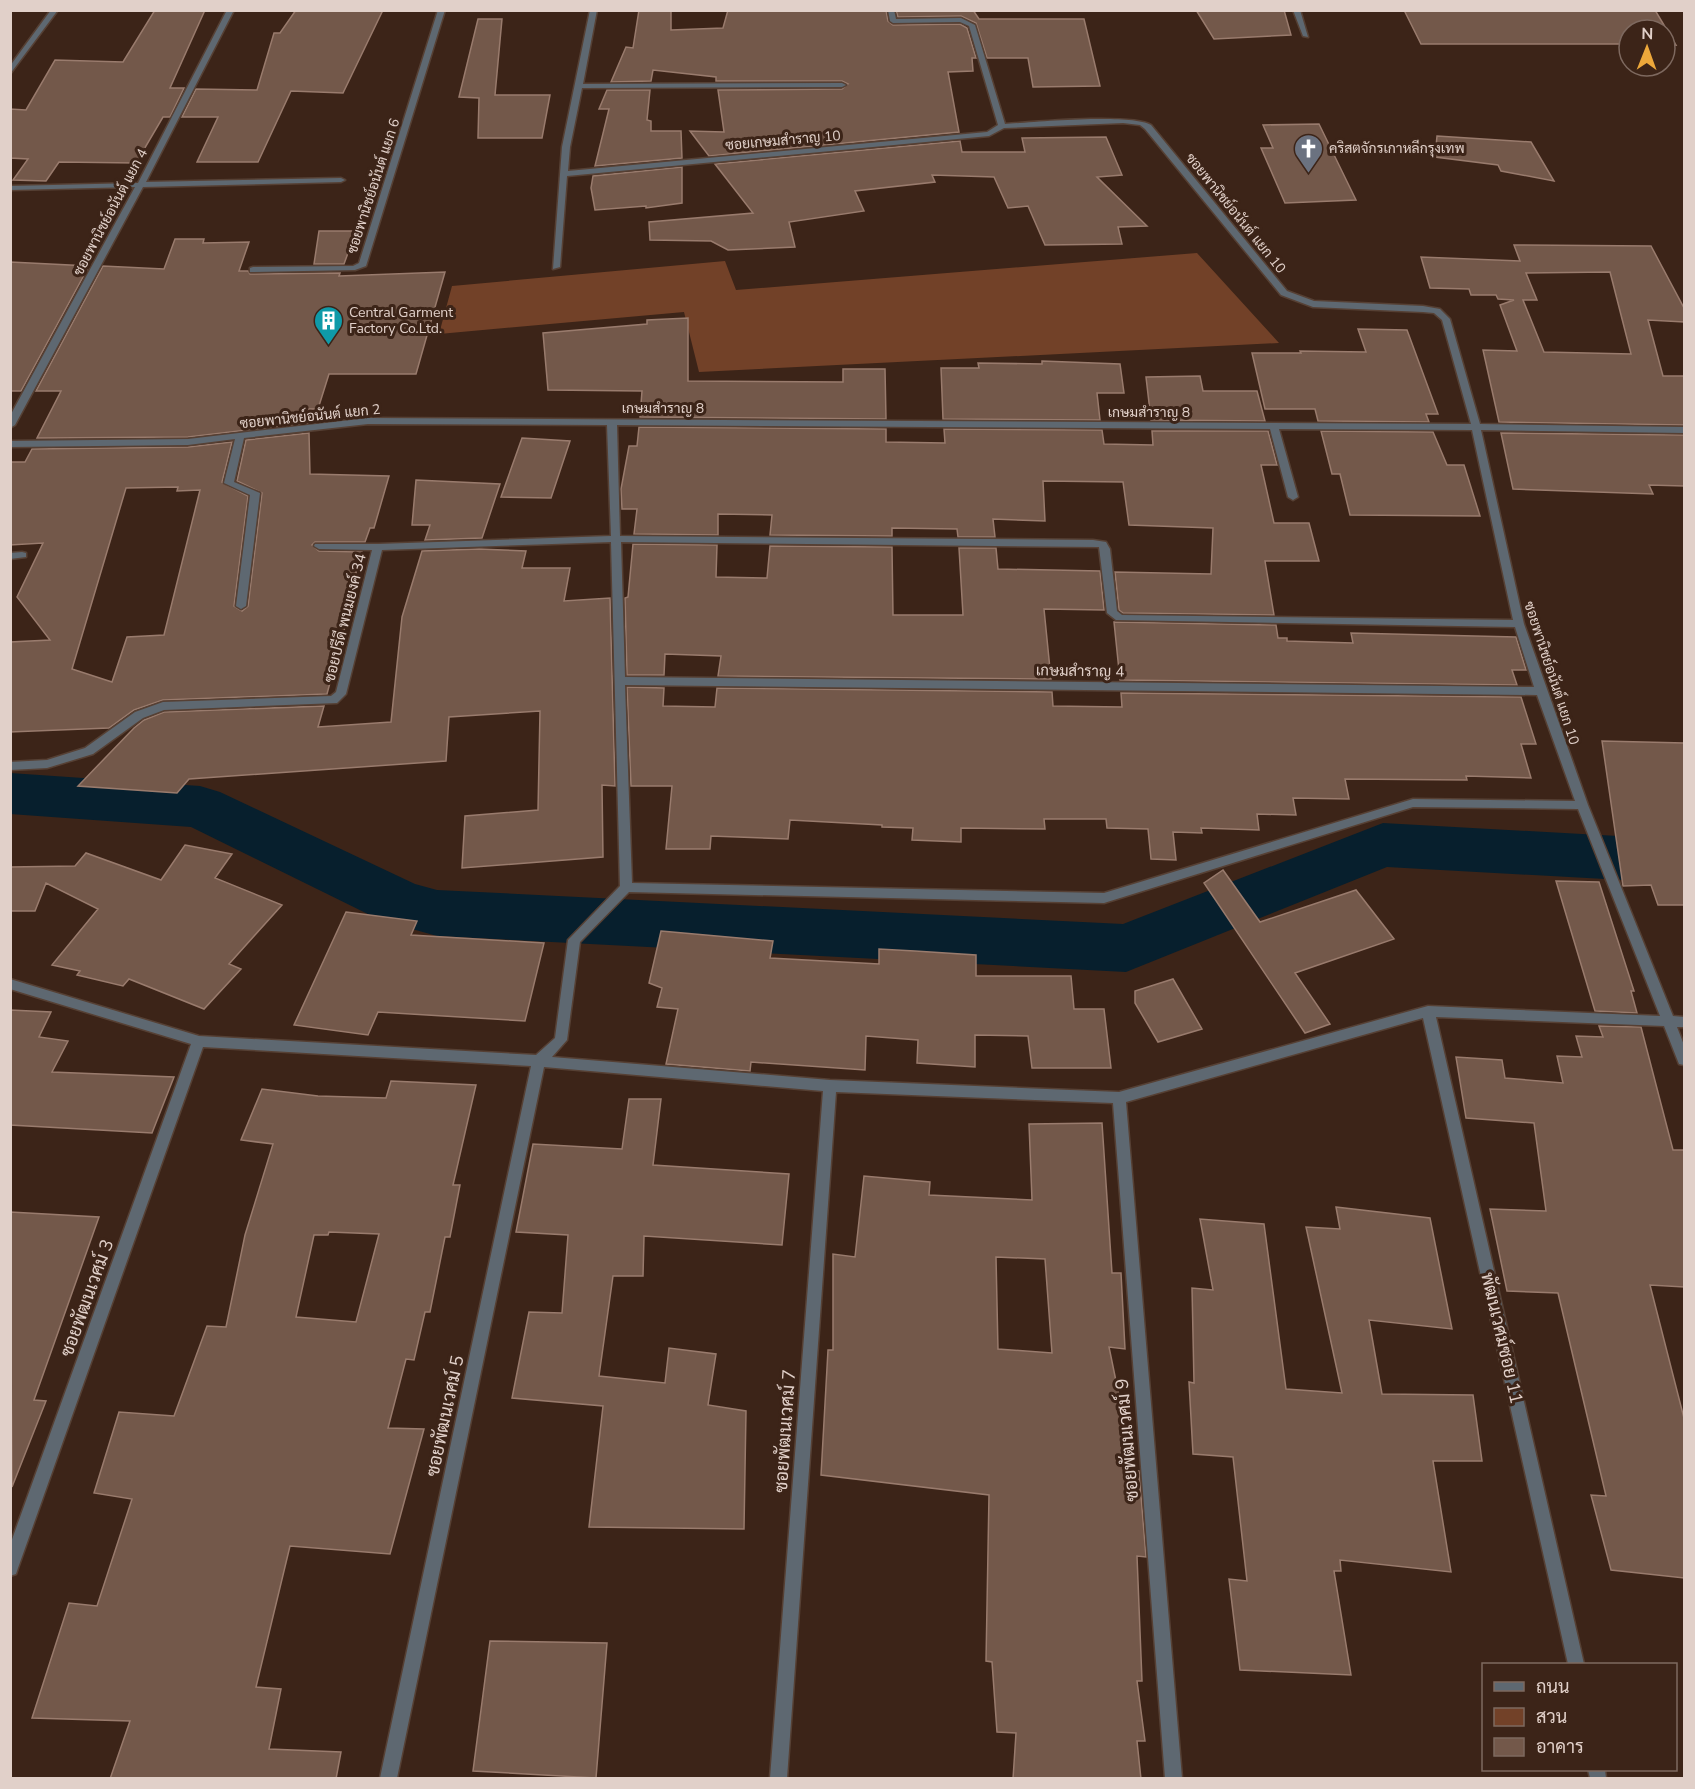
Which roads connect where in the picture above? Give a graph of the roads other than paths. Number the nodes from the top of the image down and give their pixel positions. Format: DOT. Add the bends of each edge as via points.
graph roads {
  1 [pos="55,10"];
  2 [pos="231,10"];
  3 [pos="442,10"];
  4 [pos="594,10"];
  5 [pos="891,10"];
  6 [pos="1296,10"];
  7 [pos="1306,36"];
  8 [pos="10,72"];
  9 [pos="842,85"];
  10 [pos="579,86"];
  11 [pos="1002,126"];
  12 [pos="564,174"];
  13 [pos="341,180"];
  14 [pos="141,184"];
  15 [pos="10,188"];
  16 [pos="556,267"];
  17 [pos="254,270"];
  18 [pos="612,422"];
  19 [pos="10,425"];
  20 [pos="1274,426"];
  21 [pos="1476,427"];
  22 [pos="1684,430"];
  23 [pos="240,437"];
  24 [pos="10,444"];
  25 [pos="1293,497"];
  26 [pos="616,539"];
  27 [pos="319,546"];
  28 [pos="378,547"];
  29 [pos="22,555"];
  30 [pos="10,556"];
  31 [pos="241,606"];
  32 [pos="1520,624"];
  33 [pos="620,681"];
  34 [pos="1541,691"];
  35 [pos="10,766"];
  36 [pos="1582,805"];
  37 [pos="626,887"];
  38 [pos="10,984"];
  39 [pos="1428,1011"];
  40 [pos="1668,1021"];
  41 [pos="1684,1022"];
  42 [pos="199,1041"];
  43 [pos="1684,1060"];
  44 [pos="539,1061"];
  45 [pos="830,1086"];
  46 [pos="1119,1098"];
  47 [pos="10,1568"];
  48 [pos="1576,1663"];
  49 [pos="389,1779"];
  50 [pos="779,1779"];
  51 [pos="1174,1779"];
  1 -- 8 [label="street"];
  2 -- 14 [label="street, ซอยพานิชย์อนันต์ แยก 4"];
  3 -- 17 [label="street, ซอยพานิชย์อนันต์ แยก 6" via="363,264 355,268"];
  4 -- 10 [label="street"];
  5 -- 11 [label="street" via="893,21 961,20 972,25"];
  6 -- 7 [label="street"];
  9 -- 10 [label="street"];
  10 -- 12 [label="street"];
  11 -- 12 [label="street, ซอยเกษมสำราญ 10" via="989,134"];
  11 -- 21 [label="street, ซอยพานิชย์อนันต์ แยก 10" via="1123,120 1142,123 1284,293 1313,304 1437,311 1446,319"];
  12 -- 16 [label="street"];
  13 -- 14 [label="street"];
  14 -- 15 [label="street"];
  14 -- 19 [label="street, ซอยพานิชย์อนันต์ แยก 4"];
  18 -- 20 [label="street, เกษมสำราญ 8"];
  18 -- 23 [label="street, ซอยพานิชย์อนันต์ แยก 2" via="368,421"];
  18 -- 26 [label="street"];
  20 -- 21 [label="street, เกษมสำราญ 8"];
  20 -- 25 [label="street"];
  21 -- 22 [label="street, เกษมสำราญ 8"];
  21 -- 32 [label="street, ซอยพานิชย์อนันต์ แยก 10"];
  23 -- 24 [label="street, ซอยพานิชย์อนันต์ แยก 2" via="188,442"];
  23 -- 31 [label="street" via="229,483 255,494"];
  26 -- 28 [label="street, ซอยปรีดี พนมยงค์ 34"];
  26 -- 32 [label="street, ซอยปรีดี พนมยงค์ 34" via="1093,543 1105,549 1112,613 1120,618"];
  26 -- 33 [label="street"];
  27 -- 28 [label="street"];
  28 -- 35 [label="street, ซอยปรีดี พนมยงค์ 34" via="341,694 333,700 163,706 139,715 89,751 48,764"];
  29 -- 30 [label="street"];
  32 -- 34 [label="street, ซอยพานิชย์อนันต์ แยก 10"];
  33 -- 34 [label="street, เกษมสำราญ 4"];
  33 -- 37 [label="street"];
  34 -- 36 [label="street, ซอยพานิชย์อนันต์ แยก 10"];
  36 -- 37 [label="street" via="1413,803 1104,898"];
  36 -- 40 [label="street, ซอยพานิชย์อนันต์ แยก 10"];
  37 -- 44 [label="street" via="574,940 561,1040"];
  38 -- 42 [label="street"];
  39 -- 40 [label="street"];
  39 -- 46 [label="street"];
  39 -- 48 [label="street, พัฒนเวศม์ซอย 11"];
  40 -- 41 [label="street"];
  40 -- 43 [label="street, ซอยพานิชย์อนันต์ แยก 10"];
  42 -- 44 [label="street"];
  42 -- 47 [label="street, ซอยพัฒนเวศม์ 3"];
  44 -- 45 [label="street"];
  44 -- 49 [label="street, ซอยพัฒนเวศม์ 5"];
  45 -- 46 [label="street"];
  45 -- 50 [label="street, ซอยพัฒนเวศม์ 7"];
  46 -- 51 [label="street, ซอยพัฒนเวศม์ 9"];
}
